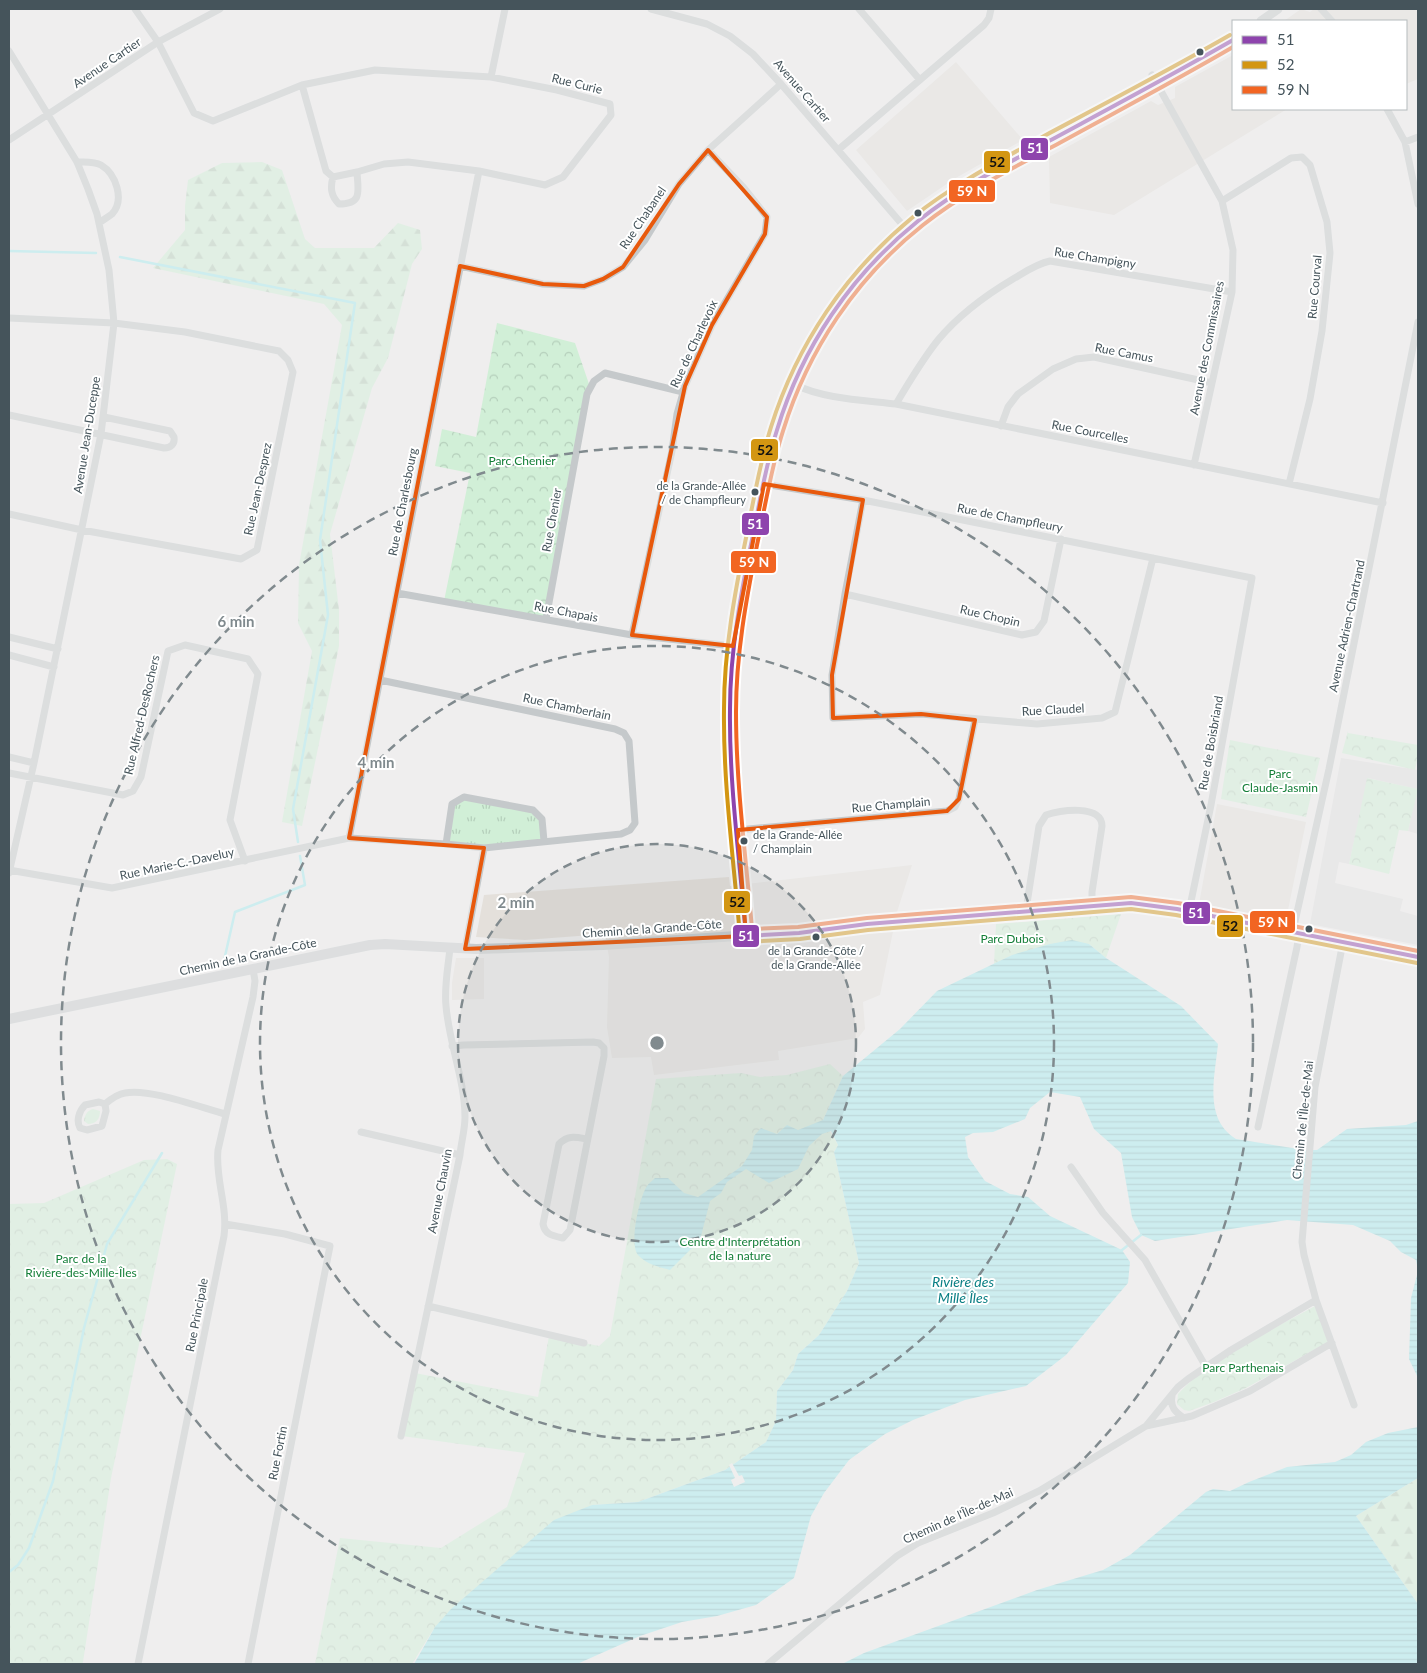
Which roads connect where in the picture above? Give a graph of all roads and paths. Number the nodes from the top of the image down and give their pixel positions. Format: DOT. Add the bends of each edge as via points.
graph roads {
  1 [pos="136,9"];
  2 [pos="220,9"];
  3 [pos="505,9"];
  4 [pos="651,9"];
  5 [pos="859,9"];
  6 [pos="991,9"];
  7 [pos="1278,9"];
  8 [pos="1321,9"];
  9 [pos="660,10"];
  10 [pos="1262,20"];
  11 [pos="1331,20"];
  12 [pos="1232,40"];
  13 [pos="158,42"];
  14 [pos="9,51"];
  15 [pos="491,78"];
  16 [pos="1154,79"];
  17 [pos="920,80"];
  18 [pos="782,84"];
  19 [pos="302,85"];
  20 [pos="1388,110"];
  21 [pos="48,115"];
  22 [pos="1418,137"];
  23 [pos="9,140"];
  24 [pos="1406,142"];
  25 [pos="708,150"];
  26 [pos="838,150"];
  27 [pos="77,162"];
  28 [pos="479,171"];
  29 [pos="357,172"];
  30 [pos="333,177"];
  31 [pos="1222,201"];
  32 [pos="1418,204"];
  33 [pos="99,223"];
  34 [pos="907,230"];
  35 [pos="460,266"];
  36 [pos="1232,292"];
  37 [pos="9,318"];
  38 [pos="1418,322"];
  39 [pos="114,324"];
  40 [pos="1212,383"];
  41 [pos="793,384"];
  42 [pos="683,392"];
  43 [pos="896,404"];
  44 [pos="9,415"];
  45 [pos="104,417"];
  46 [pos="1001,426"];
  47 [pos="101,434"];
  48 [pos="1194,465"];
  49 [pos="764,484"];
  50 [pos="1289,484"];
  51 [pos="863,500"];
  52 [pos="1383,503"];
  53 [pos="9,514"];
  54 [pos="82,530"];
  55 [pos="1061,539"];
  56 [pos="1153,558"];
  57 [pos="1252,578"];
  58 [pos="397,593"];
  59 [pos="845,594"];
  60 [pos="546,619"];
  61 [pos="632,635"];
  62 [pos="9,637"];
  63 [pos="733,646"];
  64 [pos="58,649"];
  65 [pos="9,655"];
  66 [pos="54,667"];
  67 [pos="380,680"];
  68 [pos="975,720"];
  69 [pos="9,757"];
  70 [pos="34,763"];
  71 [pos="9,773"];
  72 [pos="31,778"];
  73 [pos="738,830"];
  74 [pos="349,838"];
  75 [pos="544,841"];
  76 [pos="446,844"];
  77 [pos="484,848"];
  78 [pos="244,861"];
  79 [pos="9,872"];
  80 [pos="1092,905"];
  81 [pos="1026,910"];
  82 [pos="1189,911"];
  83 [pos="1296,933"];
  84 [pos="746,936"];
  85 [pos="1343,942"];
  86 [pos="450,948"];
  87 [pos="465,949"];
  88 [pos="1418,957"];
  89 [pos="253,969"];
  90 [pos="9,1018"];
  91 [pos="452,1046"];
  92 [pos="105,1104"];
  93 [pos="225,1114"];
  94 [pos="1258,1127"];
  95 [pos="361,1132"];
  96 [pos="587,1139"];
  97 [pos="460,1155"];
  98 [pos="1071,1167"];
  99 [pos="225,1224"];
  100 [pos="1316,1300"];
  101 [pos="428,1306"];
  102 [pos="584,1343"];
  103 [pos="1332,1343"];
  104 [pos="1206,1367"];
  105 [pos="1172,1395"];
  106 [pos="1354,1405"];
  107 [pos="1184,1418"];
  108 [pos="1146,1426"];
  109 [pos="401,1436"];
  110 [pos="138,1664"];
  111 [pos="248,1664"];
  112 [pos="768,1664"];
  1 -- 13 [label="street, Rue Curie"];
  2 -- 13 [label="street, Avenue Cartier"];
  3 -- 15 [label="street"];
  4 -- 9 [label="street, Avenue Cartier"];
  5 -- 17 [label="street"];
  6 -- 17 [label="street" via="987,21"];
  7 -- 10 [label="street"];
  8 -- 11 [label="street"];
  9 -- 18 [label="street, Avenue Cartier" via="707,24 730,36"];
  12 -- 16 [label="street"];
  13 -- 19 [label="street, Rue Curie" via="194,113 214,121"];
  13 -- 21 [label="street, Avenue Cartier"];
  14 -- 21 [label="street, Avenue Jean-Duceppe"];
  15 -- 19 [label="street, Rue Curie" via="375,70"];
  15 -- 28 [label="street, Rue Curie" via="610,104 610,116 563,177 545,184"];
  16 -- 31 [label="street, Avenue des Commissaires"];
  16 -- 34 [label="street" via="973,183"];
  17 -- 26 [label="street"];
  18 -- 25 [label="street, Rue Chabanel"];
  18 -- 26 [label="street, Avenue Cartier"];
  19 -- 30 [label="street" via="326,171"];
  20 -- 24 [label="street"];
  21 -- 23 [label="street, Avenue Cartier"];
  21 -- 27 [label="street, Avenue Jean-Duceppe"];
  22 -- 24 [label="street"];
  24 -- 32 [label="street"];
  25 -- 35 [label="street, Rue Chabanel" via="679,184 645,240 623,266 603,279 584,286 542,284"];
  25 -- 42 [label="street, Rue de Charlevoix" via="744,188 766,217 766,225 765,234 712,325"];
  26 -- 34 [label="street, Avenue Cartier"];
  27 -- 33 [label="street, Avenue Jean-Duceppe"];
  27 -- 33 [label="street" via="100,165 118,190 112,214"];
  28 -- 29 [label="street, Rue Curie" via="408,162 384,164"];
  28 -- 35 [label="street, Rue de Charlesbourg"];
  29 -- 30 [label="street, Rue Curie"];
  29 -- 30 [label="street" via="358,192 349,204 339,204 332,197"];
  31 -- 36 [label="street, Avenue des Commissaires" via="1233,250"];
  31 -- 50 [label="street, Rue Courval" via="1292,158 1302,157 1310,165 1326,222 1330,253 1322,331 1310,399"];
  33 -- 39 [label="street, Avenue Jean-Duceppe" via="109,270"];
  34 -- 41 [label="street" via="868,268 840,303"];
  35 -- 58 [label="street, Rue de Charlesbourg"];
  36 -- 40 [label="street, Avenue des Commissaires"];
  36 -- 43 [label="street, Rue Champigny" via="1050,261 1039,264 995,290 938,340"];
  37 -- 39 [label="street, Rue Jean-Desprez"];
  38 -- 52 [label="street, Avenue Adrien-Chartrand"];
  39 -- 45 [label="street, Avenue Jean-Duceppe"];
  39 -- 54 [label="street, Rue Jean-Desprez" via="185,332 279,351 293,372 257,550 241,559"];
  40 -- 46 [label="street, Rue Camus" via="1094,357 1076,358 1053,368 1018,394 1008,407"];
  40 -- 48 [label="street, Avenue des Commissaires"];
  41 -- 43 [label="street, Rue Courcelles" via="850,399"];
  41 -- 49 [label="street" via="776,430"];
  42 -- 60 [label="street, Rue Chenier" via="605,373 594,382 587,394"];
  42 -- 61 [label="street, Rue de Charlevoix"];
  43 -- 46 [label="street, Rue Courcelles"];
  44 -- 47 [label="street"];
  45 -- 47 [label="street, Avenue Jean-Duceppe"];
  45 -- 47 [label="street" via="168,430 175,440 172,446 164,448"];
  46 -- 48 [label="street, Rue Courcelles"];
  47 -- 54 [label="street, Avenue Jean-Duceppe"];
  48 -- 50 [label="street, Rue Courcelles"];
  49 -- 51 [label="street, Rue de Champfleury"];
  49 -- 63 [label="street"];
  50 -- 52 [label="street, Rue Courcelles"];
  51 -- 55 [label="street, Rue de Champfleury"];
  51 -- 59 [label="street"];
  52 -- 83 [label="street, Avenue Adrien-Chartrand" via="1294,926"];
  53 -- 54 [label="street, Rue Jean-Desprez"];
  54 -- 64 [label="street, Avenue Jean-Duceppe"];
  55 -- 56 [label="street, Rue de Champfleury"];
  55 -- 59 [label="street, Rue Chopin" via="1044,621 1036,632 1022,635"];
  56 -- 57 [label="street, Rue de Champfleury"];
  56 -- 68 [label="street, Rue Claudel" via="1115,712 1102,718 1037,724"];
  57 -- 82 [label="street, Rue de Boisbriand"];
  58 -- 60 [label="street, Rue Chapais"];
  58 -- 67 [label="street, Rue de Charlesbourg"];
  59 -- 68 [label="street, Rue Claudel" via="832,675 833,718 921,714"];
  60 -- 61 [label="street, Rue Chapais"];
  61 -- 63 [label="street, Rue Chapais"];
  62 -- 64 [label="street"];
  63 -- 73 [label="street" via="730,727"];
  64 -- 66 [label="street, Avenue Jean-Duceppe"];
  65 -- 66 [label="street"];
  66 -- 70 [label="street, Avenue Jean-Duceppe"];
  67 -- 74 [label="street, Rue de Charlesbourg"];
  67 -- 75 [label="street, Rue Chamberlain" via="624,733 629,741 635,823 630,830 621,834"];
  68 -- 73 [label="street, Rue Champlain" via="959,799 955,807 947,811"];
  69 -- 70 [label="street"];
  70 -- 72 [label="street, Avenue Jean-Duceppe"];
  71 -- 72 [label="street"];
  72 -- 78 [label="street, Rue Alfred-DesRochers" via="123,796 133,791 141,777 168,651 185,645 248,659 258,674 230,820"];
  72 -- 79 [label="street, Avenue Jean-Duceppe"];
  73 -- 84 [label="street"];
  74 -- 76 [label="street, Rue Chamberlain"];
  74 -- 78 [label="street, Rue Marie-C.-Daveluy"];
  75 -- 76 [label="street" via="542,819 533,810 464,796 452,804"];
  75 -- 77 [label="street, Rue Chamberlain"];
  76 -- 77 [label="street, Rue Chamberlain"];
  77 -- 87 [label="street"];
  78 -- 79 [label="street, Rue Marie-C.-Daveluy" via="112,888"];
  80 -- 81 [label="main road, Chemin de la Grande-Côte"];
  80 -- 81 [label="street" via="1102,820 1090,811 1057,812 1046,815 1041,822"];
  80 -- 82 [label="main road, Chemin de la Grande-Côte" via="1139,903"];
  81 -- 84 [label="main road, Chemin de la Grande-Côte"];
  82 -- 83 [label="main road, Chemin de la Grande-Côte"];
  83 -- 85 [label="main road, Chemin de la Grande-Côte"];
  83 -- 94 [label="street, Avenue Adrien-Chartrand" via="1298,940 1290,981"];
  84 -- 87 [label="main road, Chemin de la Grande-Côte"];
  85 -- 88 [label="main road, Chemin de la Grande-Côte"];
  85 -- 100 [label="street, Chemin de l'Île-de-Mai" via="1315,1087 1303,1228 1304,1255"];
  86 -- 87 [label="main road, Chemin de la Grande-Côte"];
  86 -- 89 [label="main road, Chemin de la Grande-Côte" via="370,945"];
  86 -- 91 [label="street, Avenue Chauvin" via="446,998"];
  89 -- 90 [label="main road, Chemin de la Grande-Côte"];
  89 -- 93 [label="street, Rue Principale" via="252,997"];
  91 -- 96 [label="street" via="593,1042 602,1045 604,1055"];
  91 -- 97 [label="street, Avenue Chauvin" via="465,1117"];
  92 -- 92 [label="street" via="97,1102 83,1107 78,1121 80,1128 87,1130 102,1126"];
  92 -- 93 [label="street" via="121,1094 141,1092"];
  93 -- 99 [label="street, Rue Principale" via="217,1161"];
  95 -- 97 [label="street"];
  96 -- 96 [label="street" via="570,1230 563,1238 550,1235 543,1224 559,1144 573,1136"];
  97 -- 101 [label="street, Avenue Chauvin"];
  98 -- 104 [label="street" via="1103,1213 1145,1260"];
  99 -- 110 [label="street, Rue Principale"];
  99 -- 111 [label="street, Rue Fortin" via="285,1234 330,1246"];
  100 -- 103 [label="street, Chemin de l'Île-de-Mai"];
  100 -- 104 [label="street, Chemin de l'Île-de-Mai"];
  101 -- 102 [label="street"];
  101 -- 109 [label="street, Avenue Chauvin"];
  103 -- 106 [label="street, Chemin de l'Île-de-Mai"];
  103 -- 107 [label="street, Chemin de l'Île-de-Mai" via="1250,1391"];
  104 -- 105 [label="street, Chemin de l'Île-de-Mai"];
  105 -- 107 [label="street" via="1174,1410"];
  105 -- 108 [label="street, Chemin de l'Île-de-Mai"];
  107 -- 108 [label="street, Chemin de l'Île-de-Mai"];
  108 -- 112 [label="street, Chemin de l'Île-de-Mai" via="1039,1491 918,1543 897,1556"];
}
